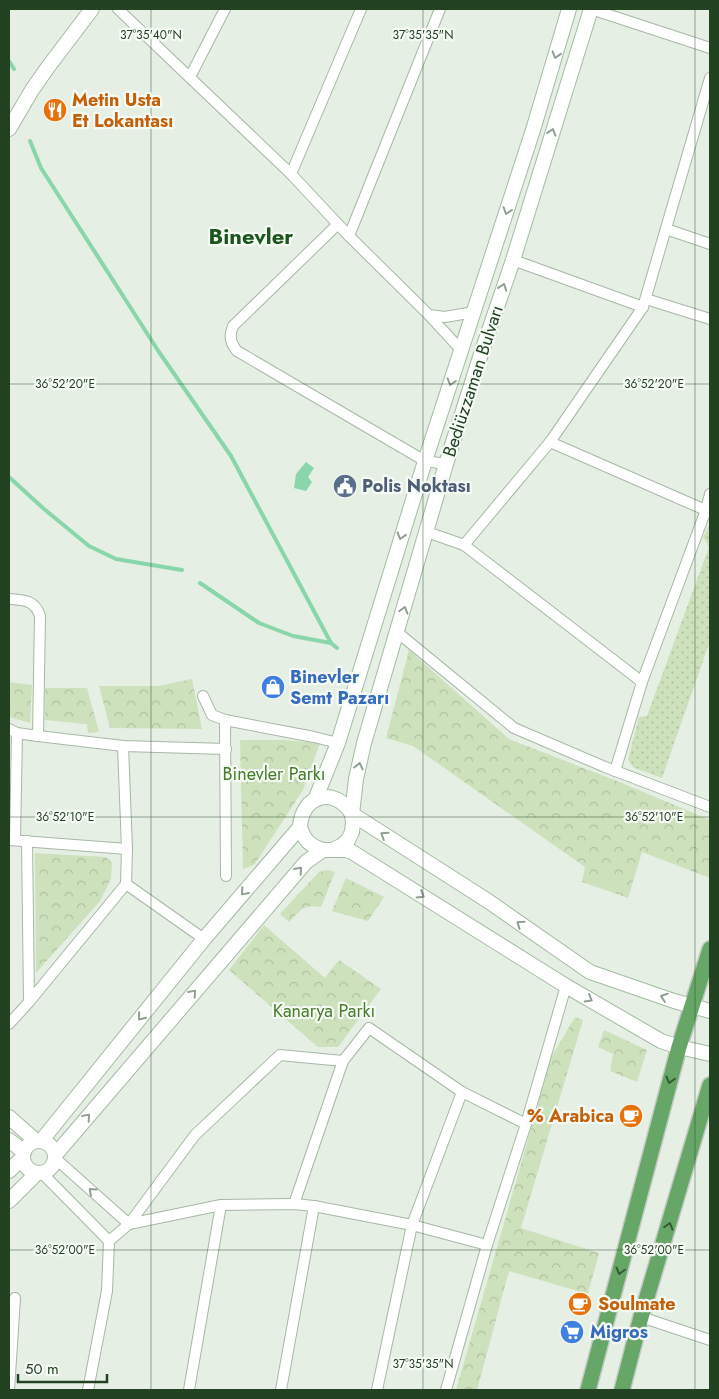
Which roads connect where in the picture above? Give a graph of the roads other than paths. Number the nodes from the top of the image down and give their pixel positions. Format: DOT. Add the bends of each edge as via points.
graph roads {
  1 [pos="92,9"];
  2 [pos="118,9"];
  3 [pos="226,9"];
  4 [pos="361,9"];
  5 [pos="440,9"];
  6 [pos="569,9"];
  7 [pos="591,9"];
  8 [pos="710,48"];
  9 [pos="190,77"];
  10 [pos="710,78"];
  11 [pos="9,129"];
  12 [pos="291,174"];
  13 [pos="338,224"];
  14 [pos="666,229"];
  15 [pos="349,236"];
  16 [pos="710,244"];
  17 [pos="512,260"];
  18 [pos="644,303"];
  19 [pos="474,312"];
  20 [pos="429,315"];
  21 [pos="710,319"];
  22 [pos="461,350"];
  23 [pos="550,442"];
  24 [pos="425,461"];
  25 [pos="446,464"];
  26 [pos="710,494"];
  27 [pos="708,511"];
  28 [pos="426,532"];
  29 [pos="464,545"];
  30 [pos="9,599"];
  31 [pos="397,632"];
  32 [pos="642,682"];
  33 [pos="204,696"];
  34 [pos="225,720"];
  35 [pos="13,731"];
  36 [pos="38,736"];
  37 [pos="338,743"];
  38 [pos="123,746"];
  39 [pos="226,749"];
  40 [pos="614,771"];
  41 [pos="315,800"];
  42 [pos="710,807"];
  43 [pos="352,814"];
  44 [pos="300,827"];
  45 [pos="12,840"];
  46 [pos="27,841"];
  47 [pos="127,849"];
  48 [pos="328,850"];
  49 [pos="226,876"];
  50 [pos="126,884"];
  51 [pos="204,938"];
  52 [pos="710,949"];
  53 [pos="566,986"];
  54 [pos="29,1002"];
  55 [pos="693,1006"];
  56 [pos="710,1012"];
  57 [pos="9,1024"];
  58 [pos="679,1047"];
  59 [pos="710,1054"];
  60 [pos="343,1061"];
  61 [pos="710,1085"];
  62 [pos="462,1092"];
  63 [pos="9,1117"];
  64 [pos="526,1124"];
  65 [pos="9,1140"];
  66 [pos="39,1140"];
  67 [pos="24,1154"];
  68 [pos="56,1156"];
  69 [pos="9,1171"];
  70 [pos="40,1173"];
  71 [pos="9,1201"];
  72 [pos="294,1204"];
  73 [pos="221,1205"];
  74 [pos="314,1206"];
  75 [pos="129,1224"];
  76 [pos="412,1225"];
  77 [pos="110,1241"];
  78 [pos="488,1245"];
  79 [pos="16,1298"];
  80 [pos="641,1317"];
  81 [pos="710,1340"];
  82 [pos="10,1390"];
  83 [pos="88,1390"];
  84 [pos="189,1390"];
  85 [pos="281,1390"];
  86 [pos="377,1390"];
  87 [pos="446,1390"];
  88 [pos="588,1390"];
  89 [pos="622,1390"];
  1 -- 11 [label="street" via="38,82"];
  2 -- 9 [label="street"];
  3 -- 9 [label="street"];
  4 -- 12 [label="street"];
  5 -- 15 [label="street"];
  6 -- 19 [label="street, Bediüzzaman Bulvarı, one-way" via="534,130"];
  7 -- 8 [label="street"];
  17 -- 7 [label="street, Bediüzzaman Bulvarı, one-way"];
  9 -- 12 [label="street"];
  10 -- 14 [label="street"];
  12 -- 13 [label="street"];
  13 -- 15 [label="street"];
  13 -- 24 [label="street" via="233,326 230,333 232,344 237,351"];
  14 -- 16 [label="street"];
  14 -- 18 [label="street"];
  15 -- 20 [label="street"];
  17 -- 18 [label="street"];
  25 -- 17 [label="street, Bediüzzaman Bulvarı, one-way"];
  18 -- 21 [label="street"];
  18 -- 23 [label="street"];
  19 -- 20 [label="street" via="445,317"];
  19 -- 22 [label="street, Bediüzzaman Bulvarı"];
  20 -- 22 [label="street"];
  22 -- 24 [label="street, Bediüzzaman Bulvarı, one-way"];
  23 -- 27 [label="street"];
  23 -- 29 [label="street"];
  24 -- 25 [label="street"];
  24 -- 37 [label="street, Bediüzzaman Bulvarı, one-way"];
  25 -- 28 [label="street, Bediüzzaman Bulvarı"];
  26 -- 27 [label="street"];
  27 -- 32 [label="street"];
  28 -- 29 [label="street"];
  31 -- 28 [label="street, Bediüzzaman Bulvarı, one-way"];
  29 -- 32 [label="street"];
  30 -- 36 [label="street" via="32,603 40,616"];
  31 -- 40 [label="street" via="514,728"];
  43 -- 31 [label="street, Bediüzzaman Bulvarı, one-way" via="364,743"];
  32 -- 40 [label="street"];
  33 -- 34 [label="street" via="212,715"];
  34 -- 37 [label="street"];
  34 -- 39 [label="street"];
  35 -- 36 [label="street"];
  35 -- 45 [label="street"];
  36 -- 38 [label="street"];
  37 -- 41 [label="street, Bediüzzaman Bulvarı"];
  38 -- 39 [label="street"];
  38 -- 47 [label="street"];
  39 -- 49 [label="street"];
  40 -- 42 [label="street"];
  41 -- 43 [label="street" via="331,797 340,800"];
  41 -- 44 [label="street" via="303,811"];
  43 -- 48 [label="street" via="354,823 348,840"];
  55 -- 43 [label="street, one-way" via="590,972 488,901"];
  44 -- 48 [label="street" via="307,842"];
  44 -- 51 [label="street, one-way"];
  45 -- 46 [label="street"];
  46 -- 47 [label="street"];
  46 -- 54 [label="street"];
  47 -- 50 [label="street"];
  48 -- 53 [label="street, one-way" via="352,852"];
  68 -- 48 [label="street, one-way" via="306,862"];
  50 -- 51 [label="street"];
  50 -- 54 [label="street"];
  51 -- 66 [label="street, one-way"];
  52 -- 55 [label="main road"];
  53 -- 58 [label="street, one-way" via="661,1041"];
  53 -- 64 [label="street"];
  54 -- 57 [label="street"];
  55 -- 56 [label="street"];
  55 -- 58 [label="main road"];
  58 -- 59 [label="street"];
  58 -- 88 [label="main road, one-way"];
  60 -- 62 [label="street" via="369,1028"];
  60 -- 72 [label="street"];
  60 -- 75 [label="street" via="280,1055 196,1135"];
  80 -- 61 [label="main road, one-way"];
  62 -- 64 [label="street"];
  62 -- 76 [label="street"];
  63 -- 66 [label="street"];
  64 -- 78 [label="street"];
  65 -- 67 [label="street"];
  66 -- 67 [label="street" via="31,1143"];
  66 -- 68 [label="street" via="51,1145"];
  67 -- 69 [label="street"];
  67 -- 70 [label="street" via="27,1168"];
  68 -- 70 [label="street" via="51,1168"];
  75 -- 68 [label="street, one-way"];
  70 -- 71 [label="street"];
  70 -- 77 [label="street"];
  72 -- 73 [label="street"];
  72 -- 74 [label="street"];
  73 -- 75 [label="street"];
  73 -- 84 [label="street"];
  74 -- 76 [label="street"];
  74 -- 85 [label="street"];
  75 -- 77 [label="street"];
  76 -- 78 [label="street"];
  76 -- 86 [label="street"];
  77 -- 83 [label="street" via="107,1291"];
  78 -- 87 [label="street"];
  79 -- 82 [label="street"];
  80 -- 81 [label="street"];
  80 -- 89 [label="main road"];
}
